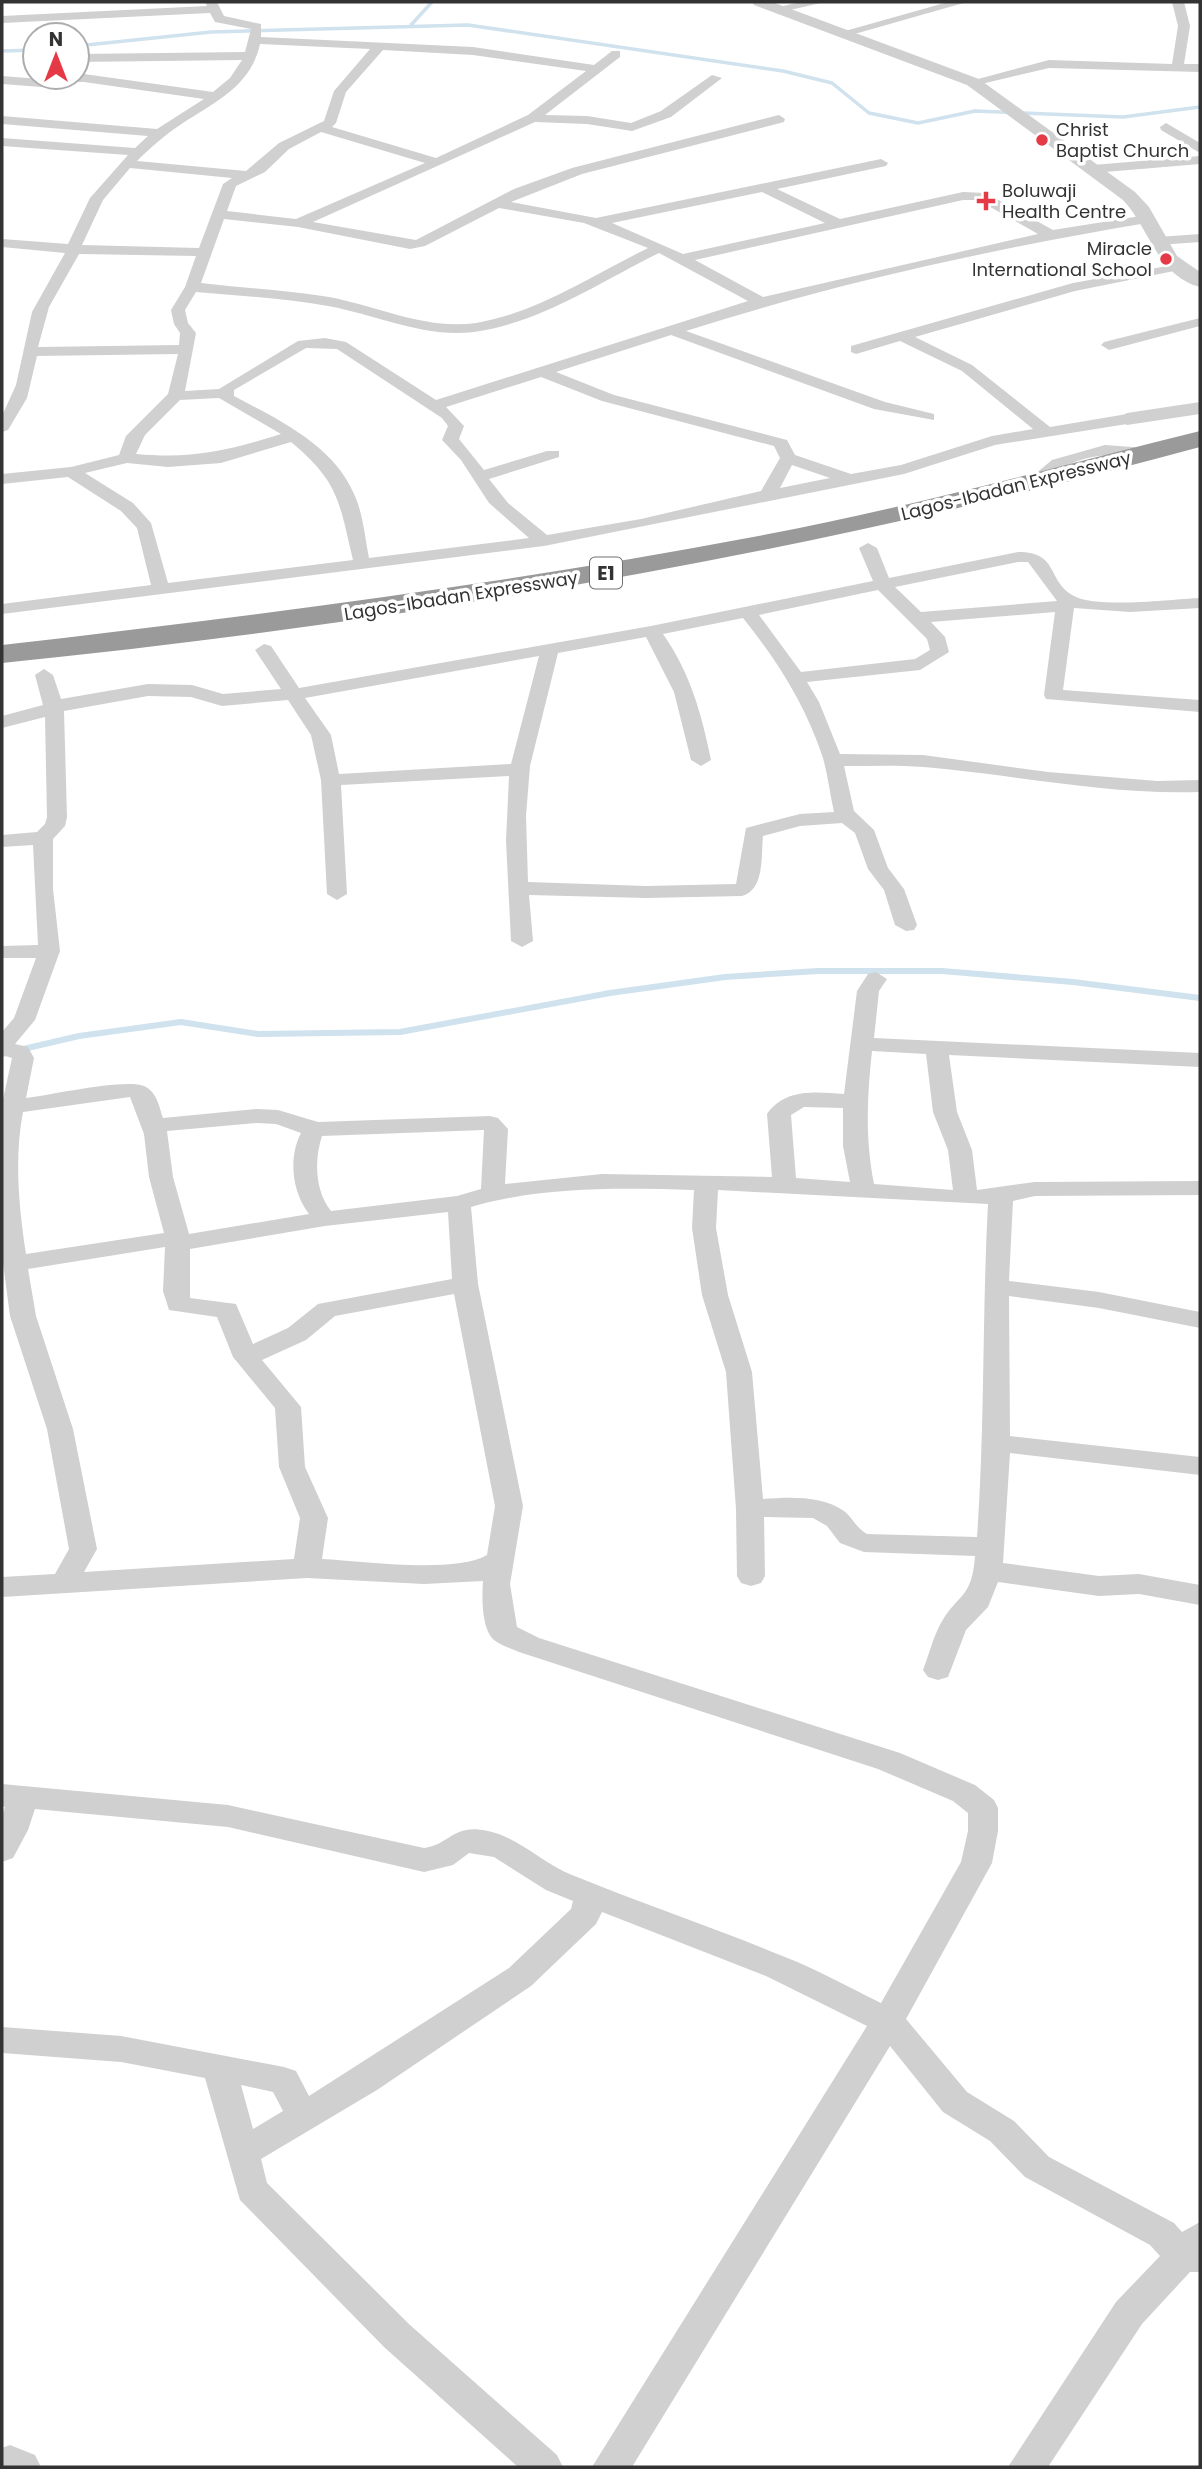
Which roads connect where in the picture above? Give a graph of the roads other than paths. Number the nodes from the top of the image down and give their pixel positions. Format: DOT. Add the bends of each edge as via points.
graph roads {
  1 [pos="759,2"];
  2 [pos="819,2"];
  3 [pos="961,2"];
  4 [pos="1178,2"];
  5 [pos="905,5"];
  6 [pos="212,6"];
  7 [pos="777,9"];
  8 [pos="926,12"];
  9 [pos="2,19"];
  10 [pos="1183,21"];
  11 [pos="1200,22"];
  12 [pos="844,33"];
  13 [pos="256,34"];
  14 [pos="381,46"];
  15 [pos="616,54"];
  16 [pos="248,55"];
  17 [pos="91,58"];
  18 [pos="1177,68"];
  19 [pos="1200,68"];
  20 [pos="594,69"];
  21 [pos="716,78"];
  22 [pos="2,80"];
  23 [pos="972,82"];
  24 [pos="219,97"];
  25 [pos="533,118"];
  26 [pos="2,120"];
  27 [pos="779,120"];
  28 [pos="1166,127"];
  29 [pos="324,129"];
  30 [pos="161,133"];
  31 [pos="2,142"];
  32 [pos="18,143"];
  33 [pos="1200,149"];
  34 [pos="140,152"];
  35 [pos="2,159"];
  36 [pos="1200,160"];
  37 [pos="436,162"];
  38 [pos="881,163"];
  39 [pos="127,164"];
  40 [pos="1093,169"];
  41 [pos="248,175"];
  42 [pos="761,186"];
  43 [pos="495,203"];
  44 [pos="219,215"];
  45 [pos="1147,219"];
  46 [pos="597,222"];
  47 [pos="299,223"];
  48 [pos="838,224"];
  49 [pos="1051,234"];
  50 [pos="1200,238"];
  51 [pos="1158,241"];
  52 [pos="2,243"];
  53 [pos="76,247"];
  54 [pos="660,247"];
  55 [pos="206,252"];
  56 [pos="682,259"];
  57 [pos="1179,266"];
  58 [pos="1200,281"];
  59 [pos="192,287"];
  60 [pos="761,302"];
  61 [pos="1200,322"];
  62 [pos="670,330"];
  63 [pos="901,336"];
  64 [pos="1109,345"];
  65 [pos="187,349"];
  66 [pos="856,349"];
  67 [pos="29,352"];
  68 [pos="541,371"];
  69 [pos="226,393"];
  70 [pos="175,396"];
  71 [pos="435,405"];
  72 [pos="1200,408"];
  73 [pos="928,417"];
  74 [pos="1127,419"];
  75 [pos="2,427"];
  76 [pos="1040,432"];
  77 [pos="293,436"];
  78 [pos="1194,449"];
  79 [pos="1154,452"];
  80 [pos="553,454"];
  81 [pos="1073,456"];
  82 [pos="127,458"];
  83 [pos="788,458"];
  84 [pos="71,472"];
  85 [pos="481,476"];
  86 [pos="846,478"];
  87 [pos="2,479"];
  88 [pos="1031,484"];
  89 [pos="767,495"];
  90 [pos="544,541"];
  91 [pos="868,548"];
  92 [pos="362,564"];
  93 [pos="884,586"];
  94 [pos="160,590"];
  95 [pos="1200,603"];
  96 [pos="1068,604"];
  97 [pos="2,609"];
  98 [pos="748,612"];
  99 [pos="916,618"];
  100 [pos="651,631"];
  101 [pos="550,649"];
  102 [pos="251,651"];
  103 [pos="2,654"];
  104 [pos="146,664"];
  105 [pos="44,675"];
  106 [pos="794,678"];
  107 [pos="2,679"];
  108 [pos="295,694"];
  109 [pos="1200,706"];
  110 [pos="54,709"];
  111 [pos="2,722"];
  112 [pos="701,760"];
  113 [pos="833,760"];
  114 [pos="520,769"];
  115 [pos="331,780"];
  116 [pos="1200,786"];
  117 [pos="847,817"];
  118 [pos="43,838"];
  119 [pos="2,841"];
  120 [pos="517,888"];
  121 [pos="337,894"];
  122 [pos="906,925"];
  123 [pos="522,941"];
  124 [pos="49,951"];
  125 [pos="2,952"];
  126 [pos="876,979"];
  127 [pos="860,1044"];
  128 [pos="937,1048"];
  129 [pos="1200,1060"];
  130 [pos="855,1101"];
  131 [pos="13,1107"];
  132 [pos="154,1126"];
  133 [pos="315,1129"];
  134 [pos="706,1181"];
  135 [pos="785,1184"];
  136 [pos="1200,1188"];
  137 [pos="864,1192"];
  138 [pos="493,1193"];
  139 [pos="1001,1196"];
  140 [pos="967,1198"];
  141 [pos="459,1203"];
  142 [pos="325,1219"];
  143 [pos="178,1240"];
  144 [pos="17,1263"];
  145 [pos="465,1284"];
  146 [pos="996,1287"];
  147 [pos="1200,1320"];
  148 [pos="246,1357"];
  149 [pos="997,1443"];
  150 [pos="1200,1466"];
  151 [pos="750,1509"];
  152 [pos="988,1559"];
  153 [pos="497,1561"];
  154 [pos="307,1568"];
  155 [pos="751,1576"];
  156 [pos="63,1584"];
  157 [pos="2,1587"];
  158 [pos="1200,1595"];
  159 [pos="938,1670"];
  160 [pos="13,1797"];
  161 [pos="2,1850"];
  162 [pos="591,1895"];
  163 [pos="888,2021"];
  164 [pos="2,2040"];
  165 [pos="219,2067"];
  166 [pos="303,2116"];
  167 [pos="243,2152"];
  168 [pos="1194,2250"];
  169 [pos="2,2466"];
  170 [pos="22,2467"];
  171 [pos="544,2467"];
  172 [pos="611,2467"];
  173 [pos="1027,2467"];
  1 -- 7 [label="street"];
  2 -- 7 [label="street"];
  3 -- 8 [label="street"];
  4 -- 10 [label="street"];
  5 -- 8 [label="street"];
  6 -- 9 [label="street"];
  6 -- 13 [label="street" via="223,22"];
  7 -- 12 [label="street"];
  8 -- 12 [label="street"];
  10 -- 11 [label="street"];
  10 -- 18 [label="street"];
  12 -- 23 [label="street"];
  13 -- 14 [label="street"];
  13 -- 16 [label="street"];
  14 -- 20 [label="street" via="473,51"];
  14 -- 29 [label="street" via="340,91"];
  15 -- 20 [label="street"];
  16 -- 17 [label="street"];
  16 -- 24 [label="street" via="236,81"];
  18 -- 19 [label="street"];
  18 -- 23 [label="street" via="1049,64"];
  20 -- 25 [label="street"];
  21 -- 25 [label="street" via="666,114 632,127"];
  22 -- 24 [label="street" via="41,83 84,78"];
  23 -- 40 [label="street"];
  24 -- 30 [label="street"];
  25 -- 37 [label="street"];
  26 -- 30 [label="street"];
  27 -- 43 [label="street" via="590,168"];
  28 -- 33 [label="street"];
  29 -- 37 [label="street"];
  29 -- 41 [label="street" via="284,146"];
  30 -- 34 [label="street"];
  31 -- 32 [label="street"];
  32 -- 34 [label="street"];
  32 -- 35 [label="street"];
  34 -- 39 [label="street"];
  36 -- 40 [label="street"];
  37 -- 47 [label="street"];
  38 -- 42 [label="street"];
  39 -- 41 [label="street"];
  39 -- 53 [label="street" via="89,211"];
  40 -- 45 [label="street" via="1129,197"];
  41 -- 44 [label="street" via="230,184"];
  42 -- 46 [label="street"];
  42 -- 48 [label="street"];
  43 -- 46 [label="street"];
  43 -- 47 [label="street" via="410,245"];
  44 -- 47 [label="street"];
  44 -- 55 [label="street"];
  45 -- 49 [label="street"];
  45 -- 51 [label="street"];
  46 -- 54 [label="street"];
  48 -- 49 [label="street" via="975,195"];
  48 -- 56 [label="street"];
  49 -- 60 [label="street"];
  50 -- 51 [label="street"];
  51 -- 57 [label="street"];
  52 -- 53 [label="street"];
  53 -- 55 [label="street" via="110,252"];
  53 -- 67 [label="street" via="40,308"];
  54 -- 56 [label="street"];
  54 -- 59 [label="street" via="555,299 472,327 415,323 326,302"];
  55 -- 59 [label="street"];
  56 -- 60 [label="street"];
  57 -- 58 [label="street"];
  57 -- 63 [label="street" via="1073,287"];
  59 -- 65 [label="street" via="178,310 188,333"];
  60 -- 62 [label="street"];
  61 -- 64 [label="street"];
  62 -- 68 [label="street"];
  62 -- 73 [label="street" via="880,406"];
  63 -- 66 [label="street"];
  63 -- 76 [label="street" via="967,368"];
  65 -- 67 [label="street"];
  65 -- 70 [label="street"];
  67 -- 75 [label="street" via="18,405"];
  68 -- 71 [label="street"];
  68 -- 83 [label="street" via="608,398 781,443"];
  69 -- 70 [label="street"];
  69 -- 71 [label="street" via="227,388 303,344 325,343 341,345"];
  69 -- 77 [label="street" via="227,398"];
  70 -- 82 [label="street" via="132,440"];
  71 -- 85 [label="street" via="456,426 450,440 471,458"];
  72 -- 74 [label="street"];
  74 -- 76 [label="street"];
  74 -- 78 [label="street"];
  76 -- 81 [label="street"];
  76 -- 86 [label="street" via="992,441 904,469"];
  77 -- 82 [label="street" via="211,460"];
  77 -- 92 [label="street" via="325,462 346,494"];
  78 -- 79 [label="highway, Lagos-Ibadan Expressway / E1"];
  78 -- 91 [label="highway, Lagos-Ibadan Expressway / E1"];
  79 -- 81 [label="street" via="1111,449"];
  79 -- 88 [label="highway, Lagos-Ibadan Expressway / E1"];
  80 -- 85 [label="street"];
  81 -- 88 [label="street"];
  82 -- 84 [label="street"];
  83 -- 86 [label="street"];
  83 -- 89 [label="street"];
  84 -- 87 [label="street"];
  84 -- 94 [label="street" via="127,507 145,527"];
  85 -- 90 [label="street" via="506,510"];
  86 -- 89 [label="street"];
  88 -- 103 [label="highway, Lagos-Ibadan Expressway / E1" via="603,574 280,623"];
  89 -- 90 [label="street"];
  90 -- 92 [label="street"];
  91 -- 93 [label="street"];
  91 -- 102 [label="highway, Lagos-Ibadan Expressway / E1" via="512,614"];
  92 -- 94 [label="street"];
  93 -- 96 [label="street" via="1033,557"];
  93 -- 98 [label="street"];
  93 -- 99 [label="street"];
  94 -- 97 [label="street"];
  95 -- 96 [label="street"];
  96 -- 99 [label="street"];
  96 -- 109 [label="street" via="1053,695"];
  98 -- 100 [label="street"];
  98 -- 106 [label="street"];
  99 -- 106 [label="street" via="936,637 940,652 920,664"];
  100 -- 101 [label="street"];
  100 -- 112 [label="street" via="692,710"];
  101 -- 108 [label="street"];
  101 -- 114 [label="street"];
  102 -- 108 [label="street"];
  104 -- 105 [label="highway"];
  105 -- 107 [label="highway"];
  105 -- 110 [label="street"];
  106 -- 113 [label="street" via="810,702"];
  108 -- 110 [label="street" via="222,700 175,688 86,698"];
  108 -- 115 [label="street" via="321,735"];
  110 -- 111 [label="street"];
  110 -- 118 [label="street" via="57,817"];
  113 -- 116 [label="street" via="923,761 1048,778"];
  113 -- 117 [label="street"];
  114 -- 115 [label="street"];
  114 -- 120 [label="street"];
  115 -- 121 [label="street"];
  117 -- 120 [label="street" via="800,820 753,832 748,883 742,890"];
  117 -- 122 [label="street" via="864,830 878,869 894,889"];
  118 -- 119 [label="street"];
  118 -- 124 [label="street"];
  120 -- 123 [label="street"];
  124 -- 125 [label="street"];
  124 -- 131 [label="street" via="24,1020 2,1045 20,1052 23,1058"];
  126 -- 127 [label="street" via="868,991"];
  127 -- 128 [label="street"];
  127 -- 130 [label="street"];
  128 -- 129 [label="street"];
  128 -- 140 [label="street" via="945,1112 960,1150"];
  130 -- 135 [label="street" via="800,1099 786,1103 779,1114"];
  130 -- 137 [label="street" via="855,1146"];
  131 -- 132 [label="street" via="137,1091 145,1098"];
  131 -- 144 [label="street" via="8,1130 7,1207"];
  132 -- 133 [label="street" via="271,1116"];
  132 -- 143 [label="street" via="161,1177"];
  133 -- 138 [label="street" via="490,1123 496,1129"];
  133 -- 142 [label="street" via="306,1149 310,1197"];
  134 -- 135 [label="street"];
  134 -- 138 [label="street" via="602,1181"];
  134 -- 151 [label="street" via="704,1228 715,1296 739,1372"];
  135 -- 137 [label="street"];
  136 -- 139 [label="street" via="1035,1189"];
  137 -- 140 [label="street"];
  138 -- 141 [label="street"];
  139 -- 140 [label="street"];
  139 -- 146 [label="street"];
  141 -- 142 [label="street"];
  141 -- 145 [label="street"];
  142 -- 143 [label="street"];
  143 -- 144 [label="street"];
  143 -- 148 [label="street" via="178,1304 227,1310"];
  144 -- 156 [label="street" via="23,1316 60,1429 83,1549"];
  145 -- 148 [label="street" via="327,1310 297,1334"];
  145 -- 153 [label="street" via="509,1506 505,1544"];
  146 -- 147 [label="street"];
  146 -- 149 [label="street"];
  148 -- 154 [label="street" via="288,1407 292,1467 314,1518"];
  149 -- 150 [label="street"];
  149 -- 152 [label="street"];
  151 -- 152 [label="street" via="802,1507 835,1518 848,1537 864,1543"];
  151 -- 155 [label="street"];
  152 -- 158 [label="street" via="1099,1586 1139,1584"];
  152 -- 159 [label="street" via="978,1600 953,1626"];
  153 -- 154 [label="street" via="479,1572"];
  153 -- 163 [label="street" via="495,1610 504,1633 889,1761 964,1793 983,1808 976,1863"];
  154 -- 156 [label="street"];
  156 -- 157 [label="street"];
  160 -- 161 [label="street" via="13,1830"];
  160 -- 162 [label="street" via="228,1816 424,1860 442,1857 463,1841 486,1842 557,1882"];
  162 -- 163 [label="street" via="778,1967"];
  162 -- 166 [label="street" via="585,1915 520,1977"];
  163 -- 168 [label="street" via="956,2102 1002,2132 1037,2167"];
  163 -- 172 [label="street"];
  164 -- 165 [label="street" via="121,2049"];
  165 -- 166 [label="street" via="284,2081"];
  165 -- 167 [label="street"];
  166 -- 167 [label="street"];
  167 -- 171 [label="street" via="252,2190 397,2336"];
  168 -- 173 [label="street" via="1129,2313"];
  169 -- 170 [label="street" via="10,2462"];
}
